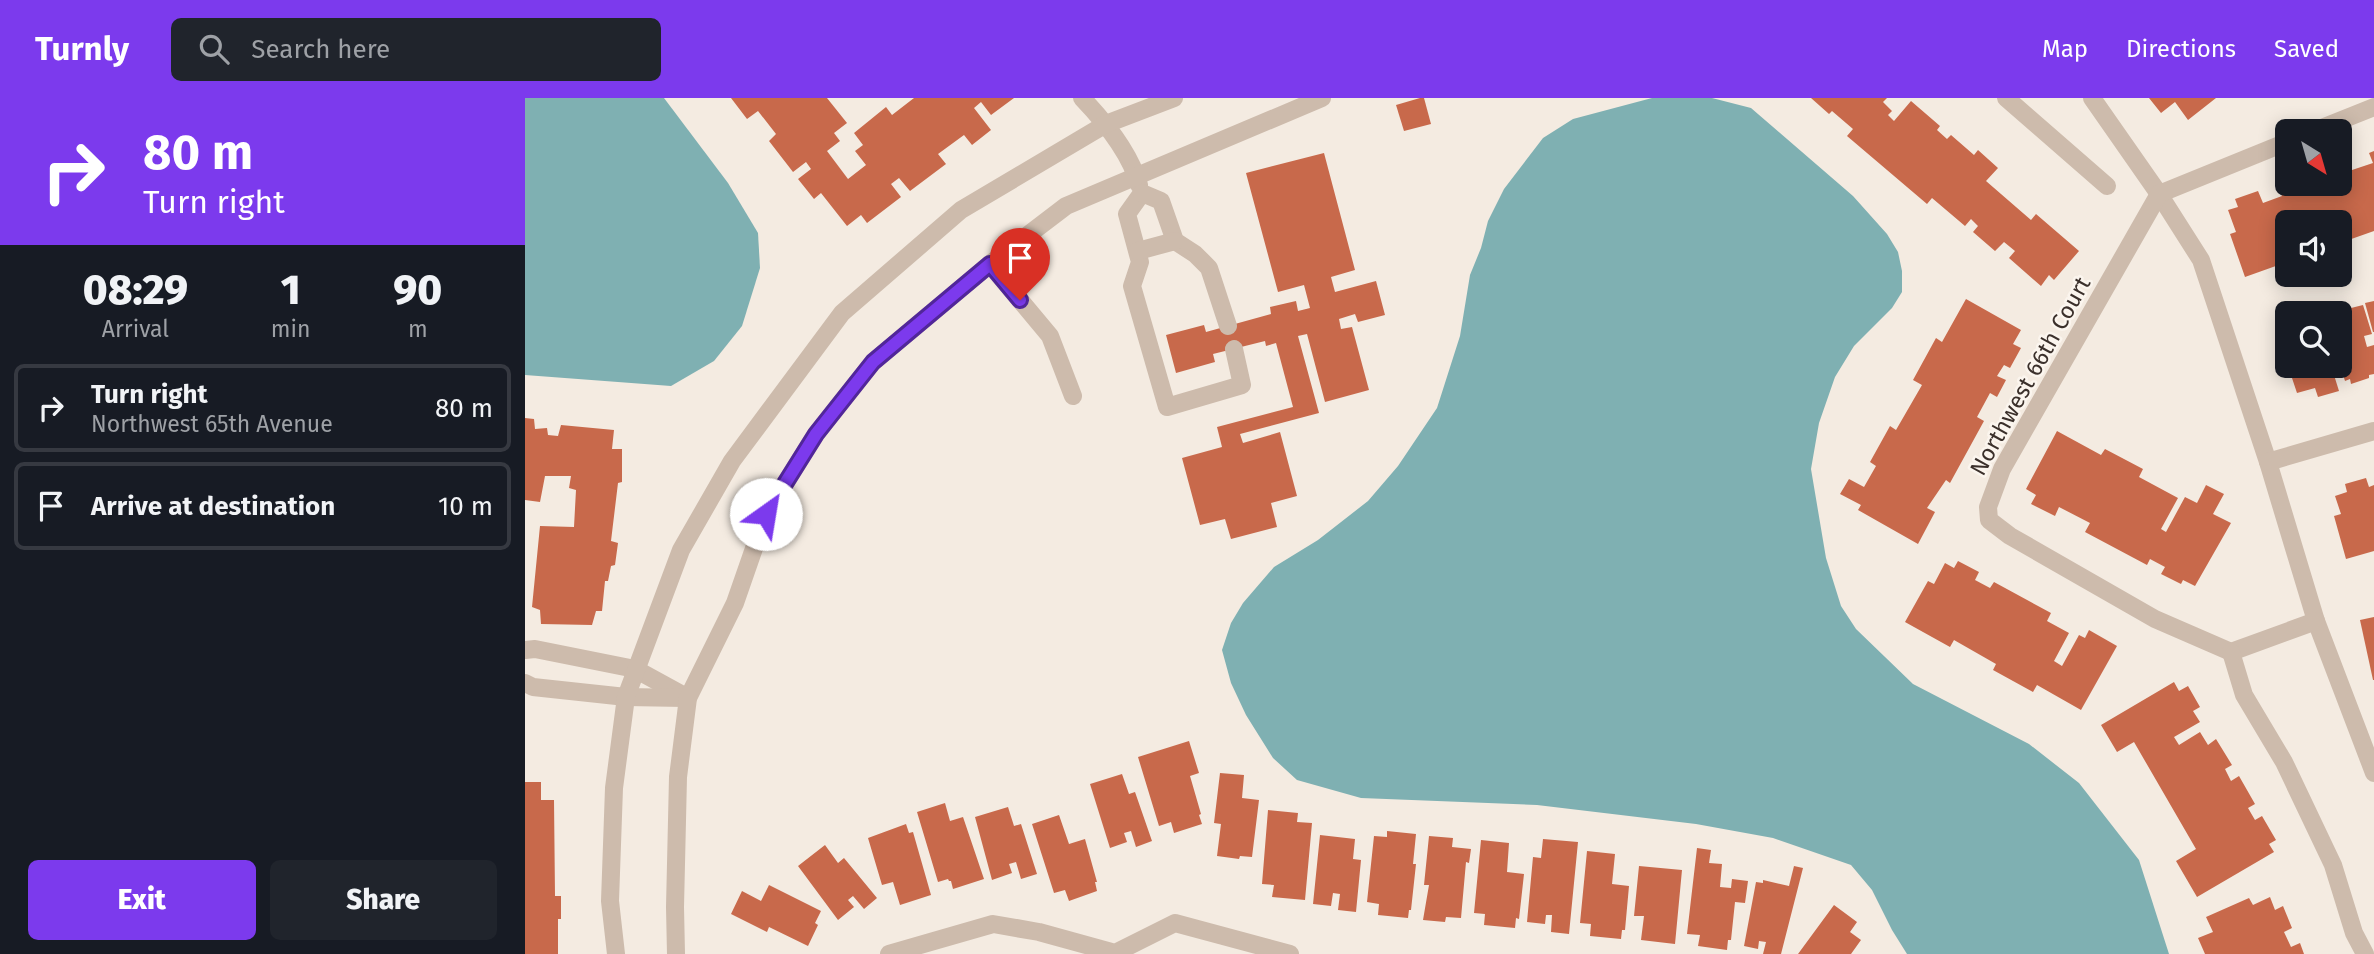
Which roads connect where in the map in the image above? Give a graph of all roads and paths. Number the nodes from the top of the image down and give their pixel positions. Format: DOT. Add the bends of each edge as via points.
graph roads {
  1 [pos="1082,98"];
  2 [pos="1174,98"];
  3 [pos="1322,98"];
  4 [pos="2092,98"];
  5 [pos="2007,99"];
  6 [pos="2374,107"];
  7 [pos="2344,119"];
  8 [pos="1106,124"];
  9 [pos="2275,147"];
  10 [pos="1137,175"];
  11 [pos="2107,186"];
  12 [pos="1142,193"];
  13 [pos="2159,194"];
  14 [pos="1175,241"];
  15 [pos="1138,251"];
  16 [pos="990,264"];
  17 [pos="1228,326"];
  18 [pos="1234,349"];
  19 [pos="1073,396"];
  20 [pos="2374,431"];
  21 [pos="2268,462"];
  22 [pos="2316,621"];
  23 [pos="525,650"];
  24 [pos="2231,652"];
  25 [pos="635,669"];
  26 [pos="525,682"];
  27 [pos="626,697"];
  28 [pos="688,698"];
  29 [pos="2367,741"];
  30 [pos="2374,774"];
  31 [pos="616,954"];
  32 [pos="677,954"];
  33 [pos="889,954"];
  34 [pos="1290,954"];
  35 [pos="2365,954"];
  1 -- 8 [label="street"];
  2 -- 8 [label="street"];
  3 -- 10 [label="street"];
  4 -- 13 [label="street"];
  5 -- 11 [label="street"];
  6 -- 7 [label="street"];
  8 -- 10 [label="street"];
  8 -- 25 [label="street" via="961,210 842,313 732,461 681,550"];
  9 -- 13 [label="street"];
  10 -- 12 [label="street"];
  10 -- 16 [label="street" via="1066,206"];
  12 -- 14 [label="street" via="1161,201"];
  12 -- 15 [label="street" via="1127,214"];
  13 -- 21 [label="street" via="2201,260"];
  13 -- 24 [label="street, Northwest 66th Court" via="2002,469 1988,507 1989,520 2155,619"];
  14 -- 15 [label="street"];
  14 -- 17 [label="street" via="1209,268"];
  15 -- 18 [label="street" via="1140,262 1132,286 1167,407 1242,385"];
  16 -- 19 [label="street" via="1050,336"];
  16 -- 28 [label="street" via="873,362 816,434 766,514 735,603"];
  20 -- 21 [label="street"];
  21 -- 22 [label="street"];
  22 -- 24 [label="street"];
  22 -- 29 [label="street"];
  23 -- 25 [label="street"];
  24 -- 35 [label="street" via="2244,695 2284,761 2333,865"];
  25 -- 27 [label="street"];
  25 -- 28 [label="street"];
  26 -- 27 [label="street" via="533,687"];
  27 -- 28 [label="street"];
  27 -- 31 [label="street" via="613,801 610,901"];
  28 -- 32 [label="street" via="677,777"];
  29 -- 30 [label="street"];
  33 -- 34 [label="street" via="993,924 1115,953 1175,923"];
}
